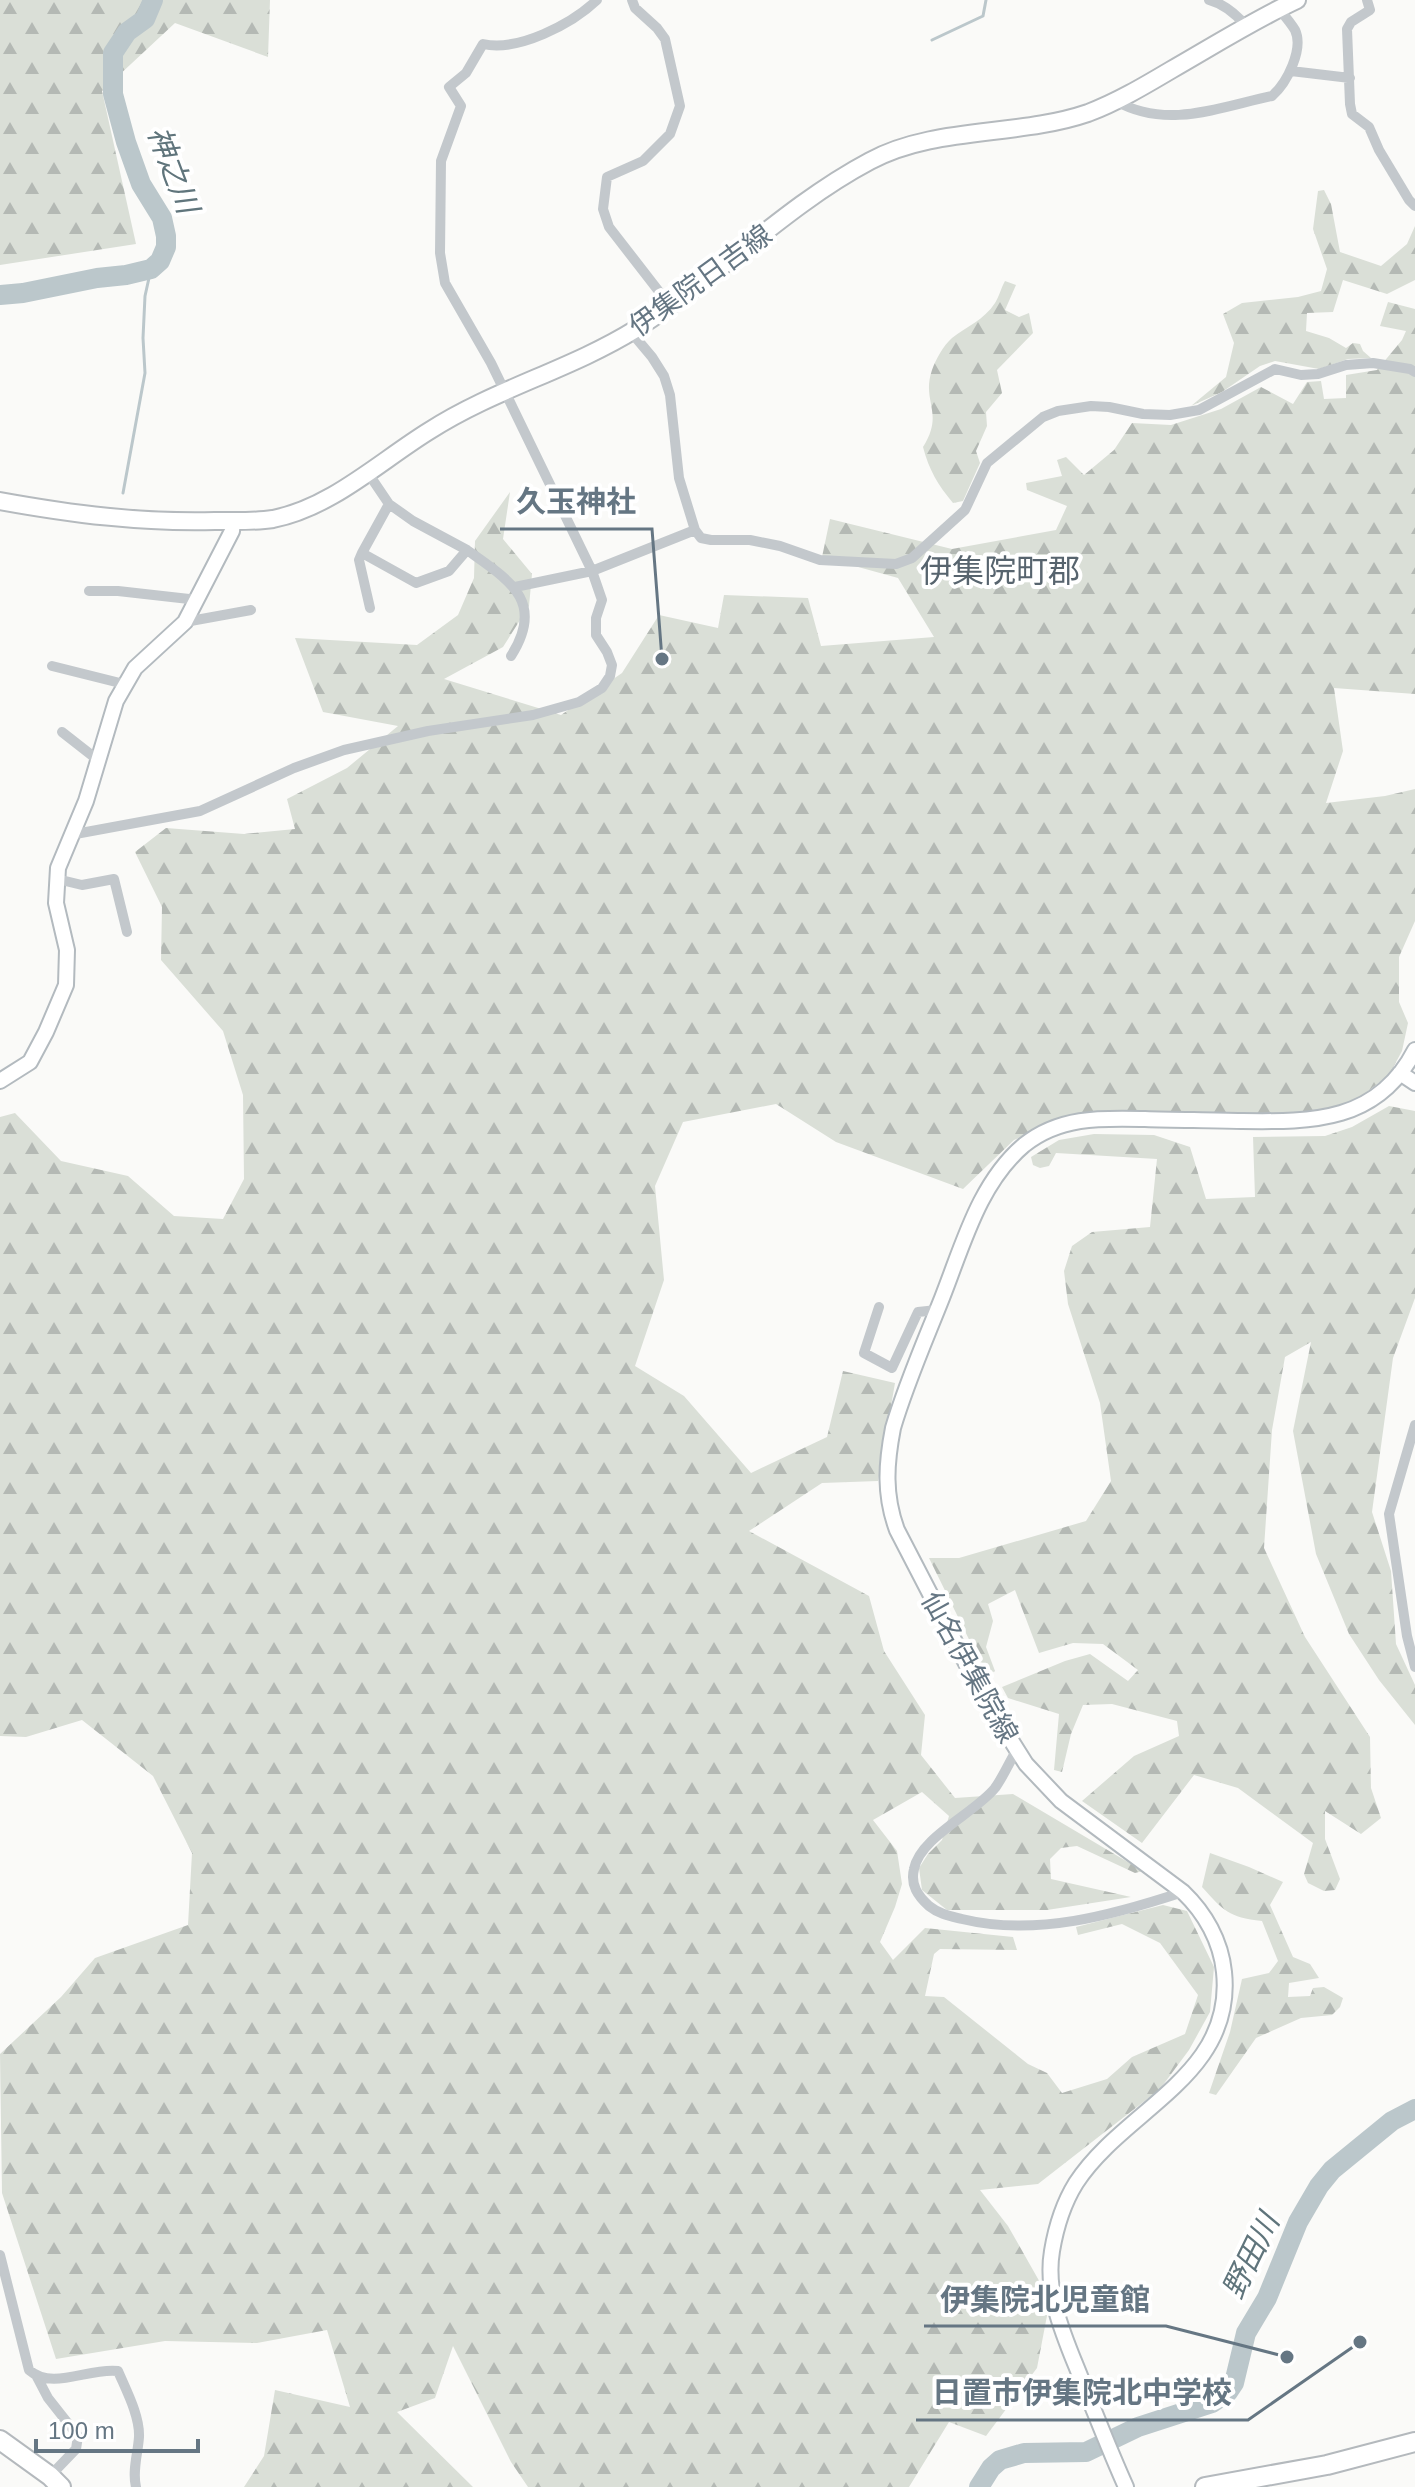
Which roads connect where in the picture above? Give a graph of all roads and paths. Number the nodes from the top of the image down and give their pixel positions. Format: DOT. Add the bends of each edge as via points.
graph roads {
  1 [pos="597,0"];
  2 [pos="632,0"];
  3 [pos="1209,0"];
  4 [pos="1297,0"];
  5 [pos="1367,0"];
  6 [pos="1279,9"];
  7 [pos="1246,26"];
  8 [pos="1291,71"];
  9 [pos="1350,78"];
  10 [pos="1116,101"];
  11 [pos="1415,206"];
  12 [pos="671,307"];
  13 [pos="631,332"];
  14 [pos="1415,372"];
  15 [pos="503,390"];
  16 [pos="368,473"];
  17 [pos="0,501"];
  18 [pos="389,504"];
  19 [pos="233,521"];
  20 [pos="695,530"];
  21 [pos="467,550"];
  22 [pos="362,553"];
  23 [pos="592,571"];
  24 [pos="515,587"];
  25 [pos="89,591"];
  26 [pos="198,600"];
  27 [pos="370,608"];
  28 [pos="251,610"];
  29 [pos="185,622"];
  30 [pos="511,656"];
  31 [pos="52,666"];
  32 [pos="124,684"];
  33 [pos="62,732"];
  34 [pos="99,761"];
  35 [pos="70,835"];
  36 [pos="57,879"];
  37 [pos="127,932"];
  38 [pos="1415,1050"];
  39 [pos="1400,1073"];
  40 [pos="0,1081"];
  41 [pos="1415,1083"];
  42 [pos="879,1307"];
  43 [pos="937,1310"];
  44 [pos="1415,1425"];
  45 [pos="1412,1443"];
  46 [pos="1411,1635"];
  47 [pos="1415,1667"];
  48 [pos="1016,1751"];
  49 [pos="1183,1892"];
  50 [pos="0,2255"];
  51 [pos="37,2377"];
  52 [pos="0,2440"];
  53 [pos="1415,2442"];
  54 [pos="55,2482"];
  55 [pos="136,2487"];
  56 [pos="1126,2487"];
  57 [pos="1205,2487"];
  1 -- 15 [label="street" via="531,39 495,47 483,44 466,73 449,87 461,106 441,161 440,253 445,283"];
  2 -- 12 [label="street" via="665,39 680,106 670,134 643,161 607,177 603,209 609,227"];
  3 -- 7 [label="street" via="1236,14"];
  4 -- 6 [label="main road, 伊集院日吉線"];
  5 -- 9 [label="street" via="1370,10 1347,29"];
  6 -- 7 [label="main road, 伊集院日吉線"];
  6 -- 8 [label="street" via="1295,31"];
  7 -- 10 [label="main road, 伊集院日吉線"];
  8 -- 9 [label="street"];
  8 -- 10 [label="street" via="1272,96 1183,116"];
  9 -- 11 [label="street" via="1352,114 1369,127"];
  10 -- 12 [label="main road, 伊集院日吉線" via="1060,122 940,139 885,153 806,202"];
  12 -- 13 [label="main road, 伊集院日吉線"];
  13 -- 15 [label="main road, 伊集院日吉線"];
  13 -- 20 [label="street" via="664,376 679,478"];
  14 -- 20 [label="street" via="1373,363 1318,374 1275,369 1199,410 1170,415 1091,406 1058,411 1043,417 987,463 965,510 912,558 896,564 820,560 750,540 701,538"];
  15 -- 16 [label="main road, 伊集院日吉線" via="429,430"];
  15 -- 23 [label="street"];
  16 -- 18 [label="street"];
  16 -- 19 [label="main road, 伊集院日吉線" via="286,516"];
  17 -- 19 [label="main road, 伊集院日吉線" via="99,518"];
  18 -- 21 [label="street"];
  18 -- 22 [label="street"];
  19 -- 26 [label="main road"];
  20 -- 23 [label="street"];
  21 -- 22 [label="street" via="449,571 416,583"];
  21 -- 24 [label="street"];
  22 -- 27 [label="street"];
  23 -- 24 [label="street"];
  23 -- 35 [label="street" via="602,600 596,635 612,665 602,688 579,702 344,750 200,811"];
  24 -- 30 [label="street" via="525,608 524,628"];
  25 -- 26 [label="street"];
  26 -- 29 [label="main road"];
  28 -- 29 [label="street"];
  29 -- 32 [label="main road"];
  31 -- 32 [label="street"];
  32 -- 34 [label="main road"];
  33 -- 34 [label="street"];
  34 -- 35 [label="main road"];
  35 -- 36 [label="main road"];
  36 -- 37 [label="street" via="82,885 114,879"];
  36 -- 40 [label="main road" via="66,985 30,1062"];
  38 -- 39 [label="main road, 仙名伊集院線"];
  39 -- 41 [label="main road"];
  39 -- 43 [label="main road, 仙名伊集院線" via="1358,1106 1318,1120 1105,1118 1048,1130 1010,1158 987,1189"];
  42 -- 43 [label="street" via="864,1353 892,1368 918,1312"];
  43 -- 48 [label="main road, 仙名伊集院線" via="893,1428 886,1466 888,1500 909,1557"];
  44 -- 45 [label="street"];
  45 -- 46 [label="street" via="1389,1514"];
  46 -- 47 [label="street"];
  48 -- 49 [label="main road, 仙名伊集院線" via="1061,1801"];
  48 -- 49 [label="street" via="997,1786 918,1858 913,1883 919,1897 937,1913 988,1925 1031,1926 1083,1919"];
  49 -- 56 [label="main road, 仙名伊集院線" via="1205,1917 1219,1948 1225,1990 1217,2027 1184,2078 1077,2182 1059,2218 1051,2253 1057,2315"];
  50 -- 51 [label="street" via="29,2370"];
  51 -- 54 [label="street" via="78,2436 76,2449"];
  51 -- 55 [label="street" via="118,2371 140,2433"];
  52 -- 54 [label="highway"];
  53 -- 57 [label="highway" via="1327,2465"];
}
